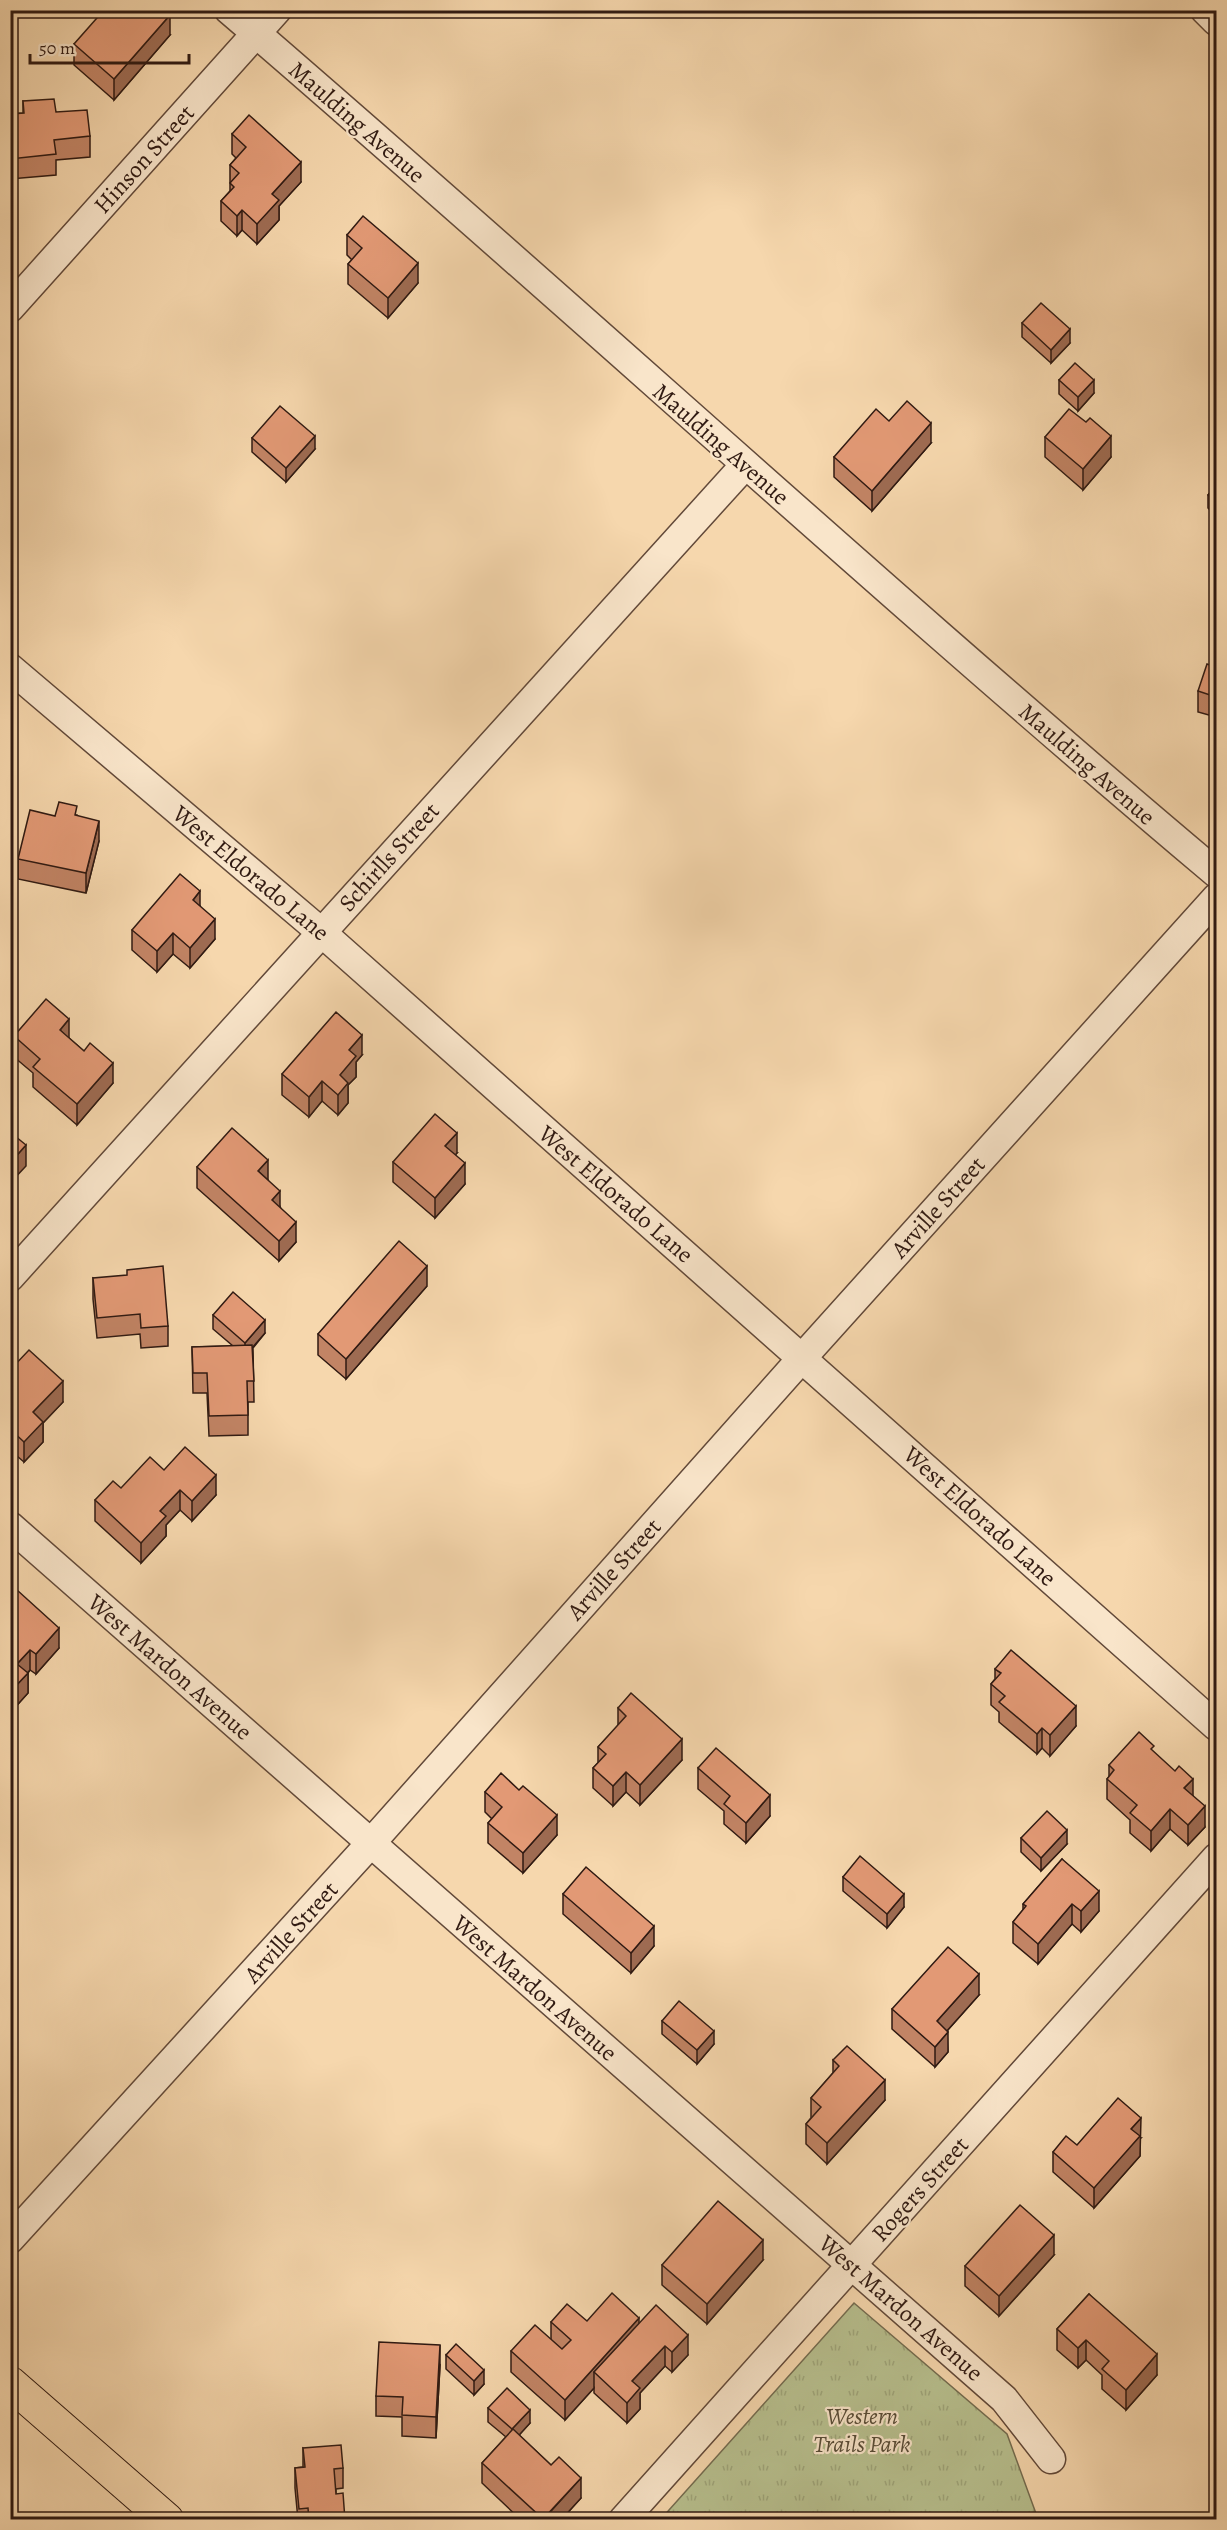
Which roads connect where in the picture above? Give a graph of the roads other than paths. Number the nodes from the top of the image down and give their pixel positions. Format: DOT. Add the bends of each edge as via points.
graph roads {
  1 [pos="229,10"];
  2 [pos="278,10"];
  3 [pos="1205,10"];
  4 [pos="1216,21"];
  5 [pos="256,34"];
  6 [pos="10,308"];
  7 [pos="745,465"];
  8 [pos="10,668"];
  9 [pos="1216,873"];
  10 [pos="1216,898"];
  11 [pos="321,932"];
  12 [pos="10,1277"];
  13 [pos="802,1358"];
  14 [pos="10,1526"];
  15 [pos="1216,1726"];
  16 [pos="370,1844"];
  17 [pos="1216,1858"];
  18 [pos="10,2239"];
  19 [pos="852,2264"];
  20 [pos="10,2384"];
  21 [pos="1051,2459"];
  22 [pos="167,2520"];
  23 [pos="623,2520"];
  1 -- 5 [label="street, Maulding Avenue"];
  2 -- 5 [label="street, Hinson Street"];
  3 -- 4 [label="street"];
  5 -- 6 [label="street, Hinson Street"];
  5 -- 7 [label="street, Maulding Avenue"];
  7 -- 9 [label="street, Maulding Avenue"];
  7 -- 11 [label="street, Schirlls Street"];
  8 -- 11 [label="street, West Eldorado Lane"];
  10 -- 13 [label="street, Arville Street"];
  11 -- 12 [label="street, Schirlls Street"];
  11 -- 13 [label="street, West Eldorado Lane"];
  13 -- 15 [label="street, West Eldorado Lane"];
  13 -- 16 [label="street, Arville Street"];
  14 -- 16 [label="street, West Mardon Avenue"];
  16 -- 18 [label="street, Arville Street"];
  16 -- 19 [label="street, West Mardon Avenue"];
  17 -- 19 [label="street, Rogers Street"];
  19 -- 21 [label="street, West Mardon Avenue" via="1004,2398"];
  19 -- 23 [label="street, Rogers Street"];
  20 -- 22 [label="main road"];
}
